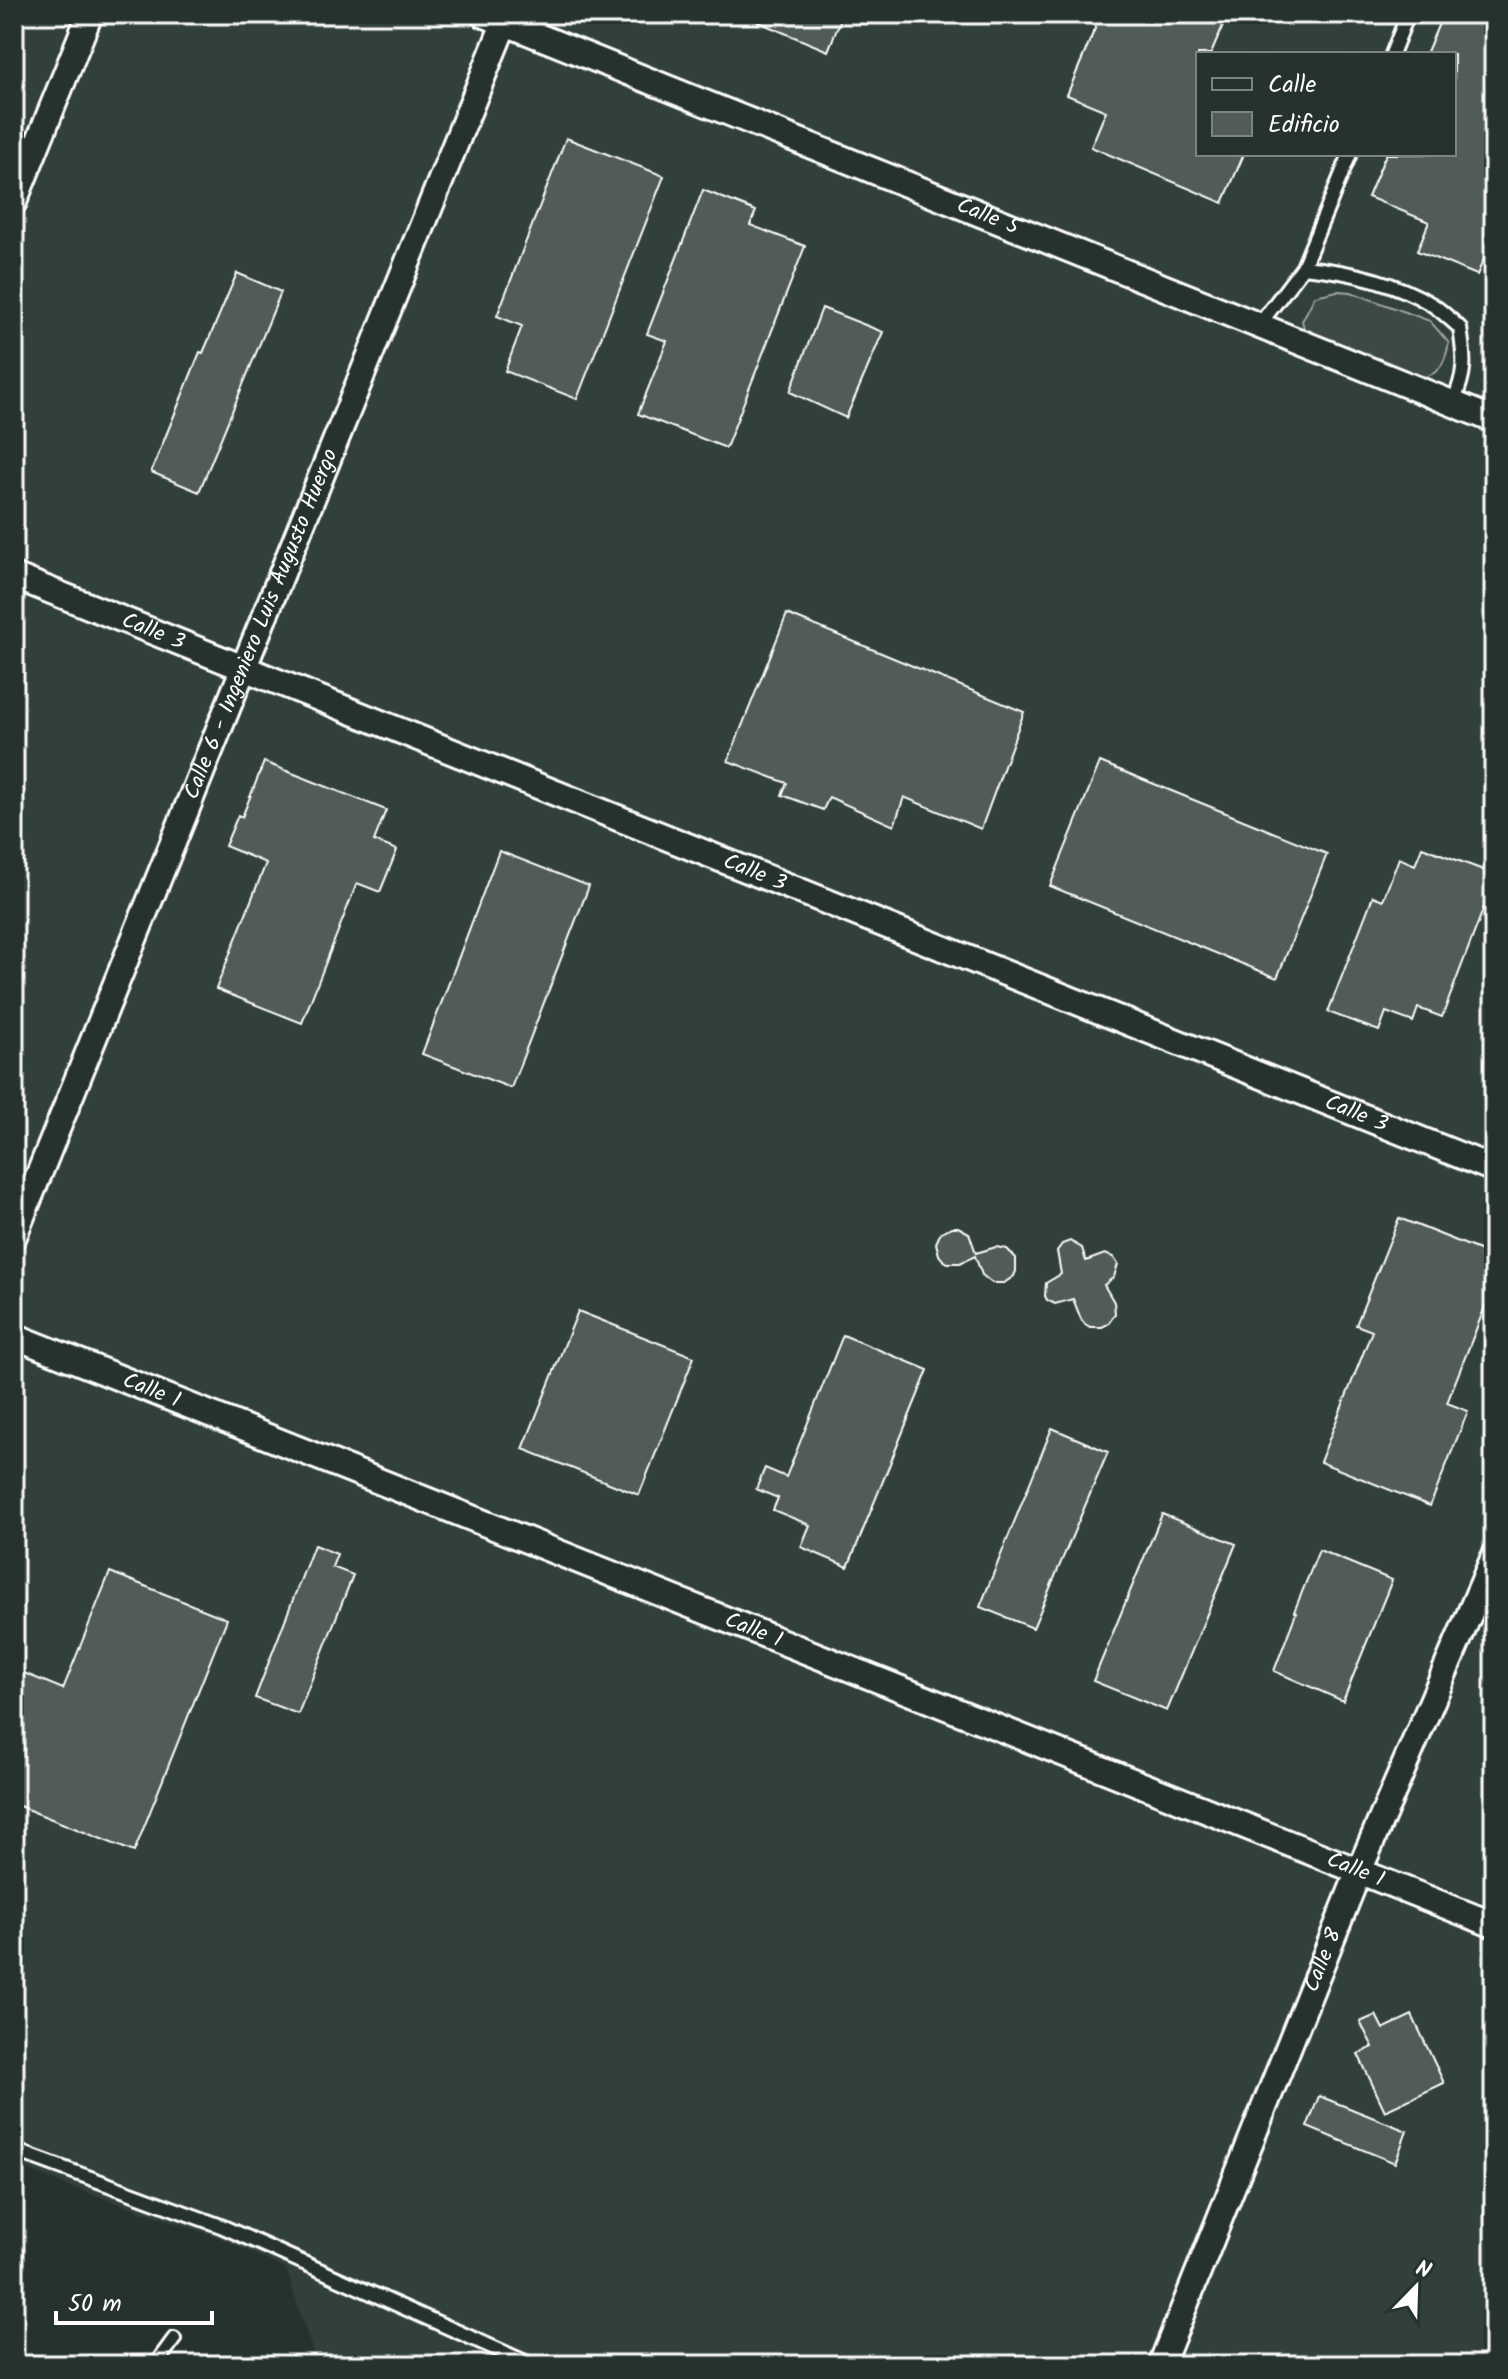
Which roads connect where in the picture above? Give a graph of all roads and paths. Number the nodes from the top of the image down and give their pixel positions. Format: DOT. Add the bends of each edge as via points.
graph roads {
  1 [pos="90,14"];
  2 [pos="1408,14"];
  3 [pos="498,17"];
  4 [pos="1393,52"];
  5 [pos="1349,156"];
  6 [pos="14,202"];
  7 [pos="1303,267"];
  8 [pos="1259,325"];
  9 [pos="1453,403"];
  10 [pos="1494,420"];
  11 [pos="14,576"];
  12 [pos="244,668"];
  13 [pos="1494,1169"];
  14 [pos="14,1236"];
  15 [pos="14,1336"];
  16 [pos="1494,1557"];
  17 [pos="1359,1871"];
  18 [pos="1494,1925"];
  19 [pos="14,2150"];
  20 [pos="174,2339"];
  21 [pos="155,2365"];
  22 [pos="532,2365"];
  23 [pos="1161,2365"];
  1 -- 6 [label="street"];
  2 -- 4 [label="lane"];
  3 -- 8 [label="street, Calle 5"];
  3 -- 12 [label="street, Calle 6 - Ingeniero Luis Augusto Huergo"];
  5 -- 7 [label="lane"];
  7 -- 8 [label="lane"];
  7 -- 9 [label="lane" via="1341,271 1396,288 1432,304 1460,328 1465,358"];
  8 -- 9 [label="street, Calle 5"];
  9 -- 10 [label="street, Calle 5"];
  11 -- 12 [label="street, Calle 3"];
  12 -- 13 [label="street, Calle 3"];
  12 -- 14 [label="street, Calle 6 - Ingeniero Luis Augusto Huergo"];
  15 -- 17 [label="street, Calle 1"];
  16 -- 17 [label="street, Calle 8"];
  17 -- 18 [label="street, Calle 1"];
  17 -- 23 [label="street, Calle 8"];
  19 -- 22 [label="lane" via="221,2226"];
  20 -- 21 [label="lane"];
}
